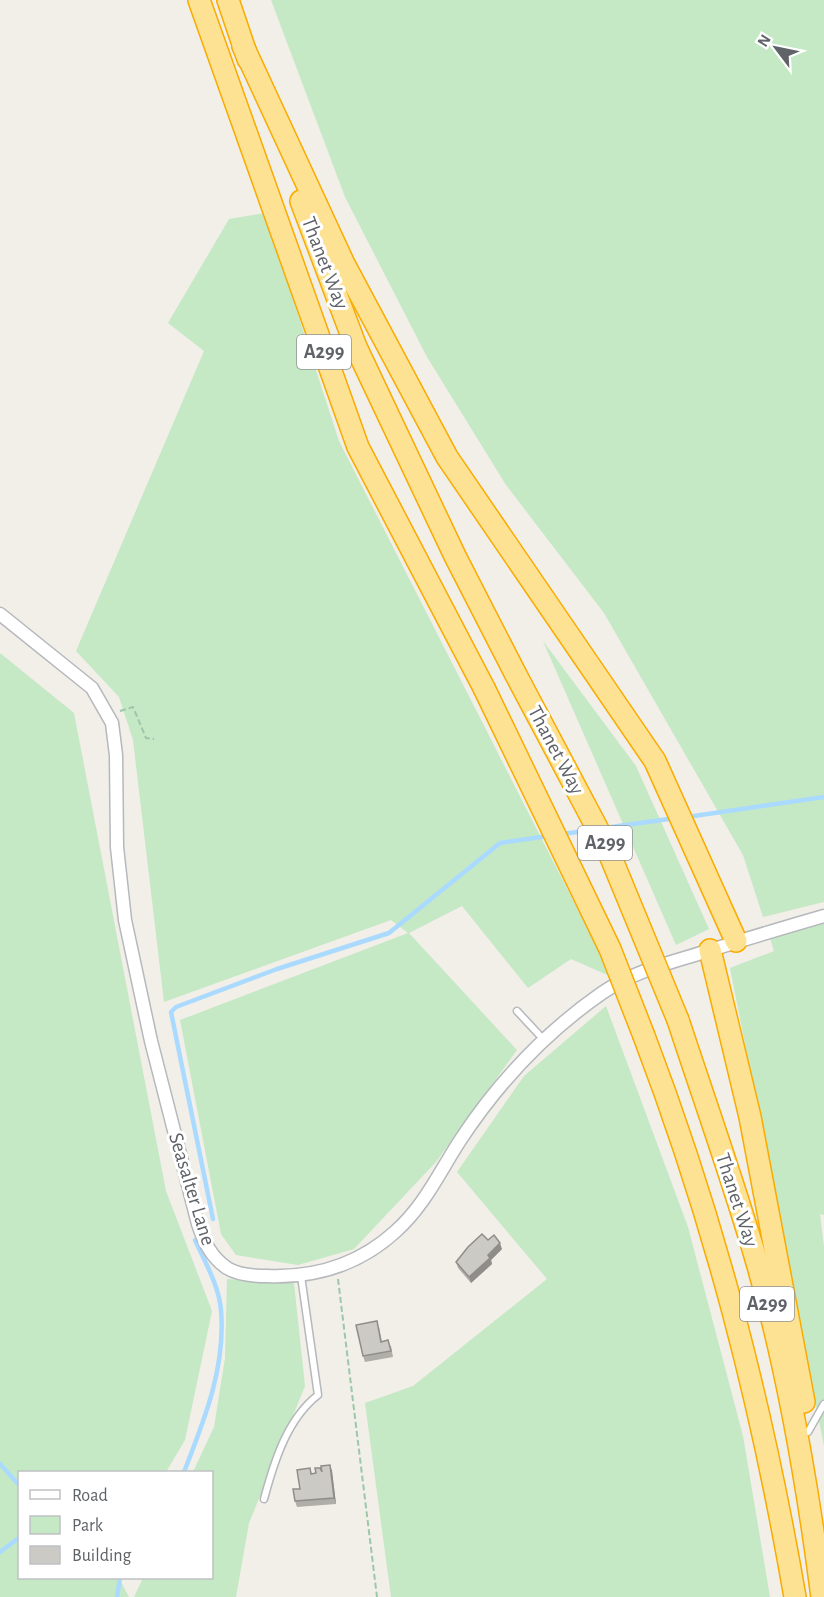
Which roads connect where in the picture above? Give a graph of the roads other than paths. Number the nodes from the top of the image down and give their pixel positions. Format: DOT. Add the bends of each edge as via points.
graph roads {
  1 [pos="199,0"];
  2 [pos="228,0"];
  3 [pos="243,46"];
  4 [pos="0,614"];
  5 [pos="824,916"];
  6 [pos="736,941"];
  7 [pos="710,950"];
  8 [pos="518,1011"];
  9 [pos="544,1040"];
  10 [pos="301,1276"];
  11 [pos="824,1404"];
  12 [pos="808,1432"];
  13 [pos="264,1499"];
  14 [pos="812,1530"];
  15 [pos="795,1597"];
  16 [pos="822,1597"];
  1 -- 15 [label="highway, Thanet Way / A299, bridge" via="358,447 484,688 610,948 644,1036 691,1164 743,1344"];
  2 -- 3 [label="highway, Thanet Way / A299"];
  3 -- 6 [label="highway" via="344,264 447,457 655,761"];
  3 -- 14 [label="highway, Thanet Way / A299, bridge" via="356,347 455,556 605,843 678,1020 753,1250 792,1410"];
  4 -- 10 [label="street, Seasalter Lane" via="77,674 109,714 115,744 117,847 125,920 198,1224 212,1254 232,1270 258,1276"];
  5 -- 6 [label="street, Seasalter Lane"];
  6 -- 7 [label="street, Seasalter Lane"];
  7 -- 9 [label="street, Seasalter Lane" via="632,976 603,992"];
  7 -- 12 [label="highway" via="750,1117 791,1322"];
  8 -- 9 [label="lane"];
  9 -- 10 [label="street, Seasalter Lane" via="481,1110 409,1219 376,1247 336,1268"];
  10 -- 13 [label="lane" via="318,1395 309,1402 275,1458"];
  11 -- 12 [label="lane"];
  12 -- 14 [label="highway" via="814,1464"];
  14 -- 16 [label="highway, Thanet Way / A299"];
}
